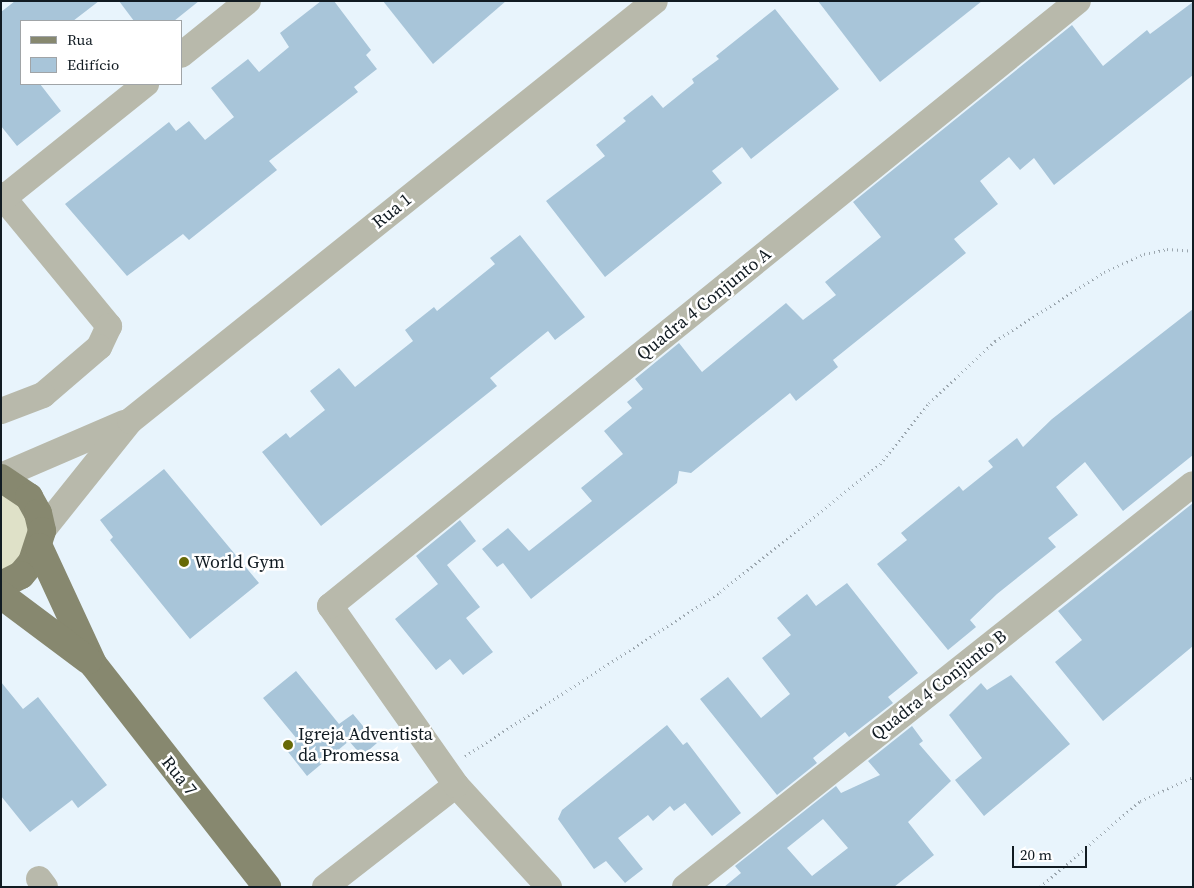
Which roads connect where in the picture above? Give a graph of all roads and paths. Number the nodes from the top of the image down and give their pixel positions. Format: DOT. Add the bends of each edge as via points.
graph roads {
  1 [pos="248,1"];
  2 [pos="655,1"];
  3 [pos="1078,1"];
  4 [pos="182,54"];
  5 [pos="145,85"];
  6 [pos="2,198"];
  7 [pos="1193,250"];
  8 [pos="1,411"];
  9 [pos="130,421"];
  10 [pos="1,477"];
  11 [pos="1193,484"];
  12 [pos="40,539"];
  13 [pos="1,585"];
  14 [pos="1,595"];
  15 [pos="92,664"];
  16 [pos="451,777"];
  17 [pos="1193,777"];
  18 [pos="543,884"];
  19 [pos="267,887"];
  20 [pos="325,887"];
  21 [pos="685,887"];
  22 [pos="1040,887"];
  1 -- 4 [label="street"];
  2 -- 9 [label="street, Rua 1"];
  3 -- 16 [label="street, Quadra 4 Conjunto A" via="330,606"];
  5 -- 6 [label="street"];
  6 -- 8 [label="street" via="109,326 99,347 44,395"];
  7 -- 16 [label="path" via="1166,248 1104,272 995,341 929,403 880,464 720,592"];
  9 -- 10 [label="street"];
  9 -- 12 [label="street"];
  10 -- 12 [label="main road, Rua 7" via="29,497 38,513"];
  11 -- 21 [label="street, Quadra 4 Conjunto B"];
  12 -- 13 [label="main road" via="21,575"];
  12 -- 15 [label="main road, Rua 7"];
  14 -- 15 [label="main road, Rua 7"];
  15 -- 19 [label="main road, Rua 7"];
  16 -- 18 [label="street"];
  16 -- 20 [label="street"];
  17 -- 22 [label="path" via="1140,801"];
}
